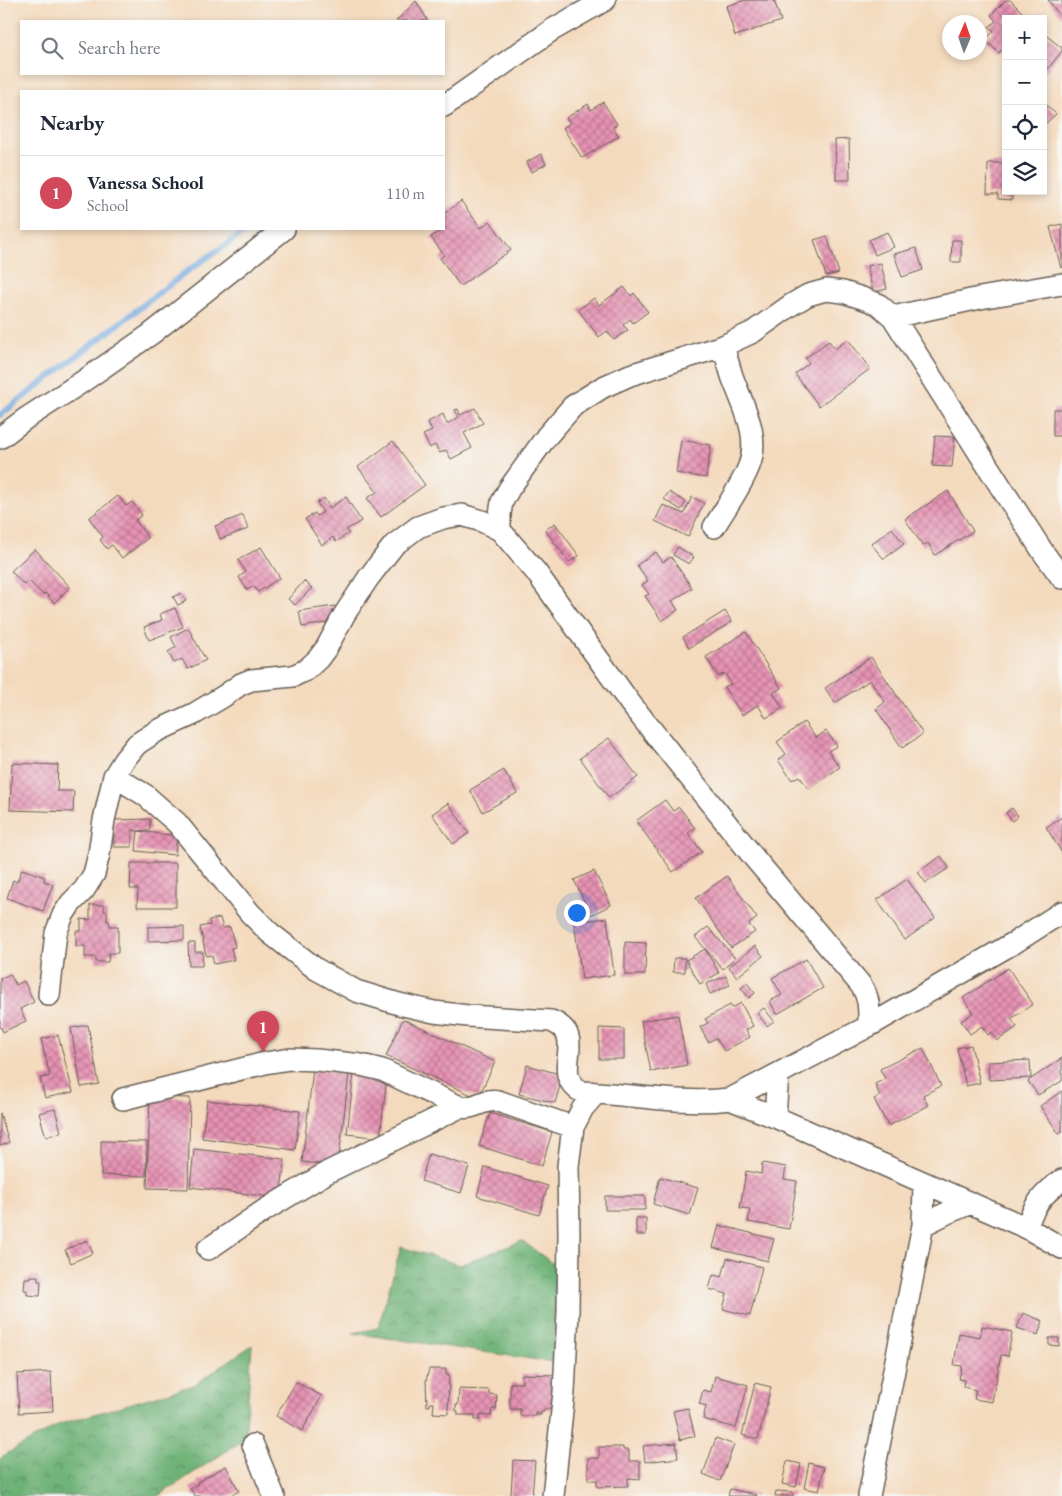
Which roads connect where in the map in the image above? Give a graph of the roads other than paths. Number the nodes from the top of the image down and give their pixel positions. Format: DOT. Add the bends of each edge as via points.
graph roads {
  1 [pos="605,0"];
  2 [pos="445,105"];
  3 [pos="283,230"];
  4 [pos="1062,284"];
  5 [pos="893,317"];
  6 [pos="723,346"];
  7 [pos="0,438"];
  8 [pos="714,526"];
  9 [pos="500,530"];
  10 [pos="1062,578"];
  11 [pos="114,776"];
  12 [pos="1062,912"];
  13 [pos="49,995"];
  14 [pos="869,1026"];
  15 [pos="778,1074"];
  16 [pos="596,1093"];
  17 [pos="123,1099"];
  18 [pos="730,1100"];
  19 [pos="460,1107"];
  20 [pos="775,1117"];
  21 [pos="573,1127"];
  22 [pos="1062,1180"];
  23 [pos="924,1183"];
  24 [pos="971,1203"];
  25 [pos="923,1225"];
  26 [pos="1027,1228"];
  27 [pos="1062,1248"];
  28 [pos="208,1249"];
  29 [pos="254,1445"];
  30 [pos="274,1496"];
  31 [pos="553,1496"];
  32 [pos="869,1496"];
  1 -- 2 [label="street" via="552,30"];
  3 -- 7 [label="street" via="152,334"];
  4 -- 5 [label="street"];
  5 -- 6 [label="street" via="878,304 844,292 826,290 808,295 753,332"];
  5 -- 10 [label="street" via="1011,504"];
  6 -- 8 [label="street" via="751,428 753,449 746,473"];
  6 -- 9 [label="street" via="630,375 573,406 546,437 505,495"];
  9 -- 11 [label="street" via="482,520 462,515 418,526 394,545 369,577 327,647 306,670 293,676 262,678 241,684 137,744"];
  9 -- 14 [label="street" via="551,591 630,703 866,992"];
  11 -- 13 [label="street" via="94,874 63,915 56,933"];
  11 -- 16 [label="street" via="145,795 176,823 250,913 270,933 316,968 356,991 434,1012 551,1020 566,1031 570,1043 567,1075 571,1084 582,1092"];
  12 -- 14 [label="street"];
  14 -- 15 [label="street"];
  15 -- 18 [label="street"];
  15 -- 20 [label="street"];
  16 -- 18 [label="street" via="710,1102"];
  16 -- 21 [label="street"];
  17 -- 19 [label="street" via="290,1059 361,1064 382,1070"];
  18 -- 20 [label="street"];
  19 -- 21 [label="street" via="472,1108 490,1100 498,1101"];
  19 -- 28 [label="street" via="328,1172"];
  20 -- 23 [label="street"];
  21 -- 31 [label="street" via="568,1166 568,1312 564,1392"];
  22 -- 26 [label="street" via="1038,1202"];
  23 -- 24 [label="street"];
  23 -- 25 [label="street"];
  24 -- 25 [label="street"];
  24 -- 26 [label="street"];
  25 -- 32 [label="street"];
  26 -- 27 [label="street"];
  29 -- 30 [label="street"];
}
